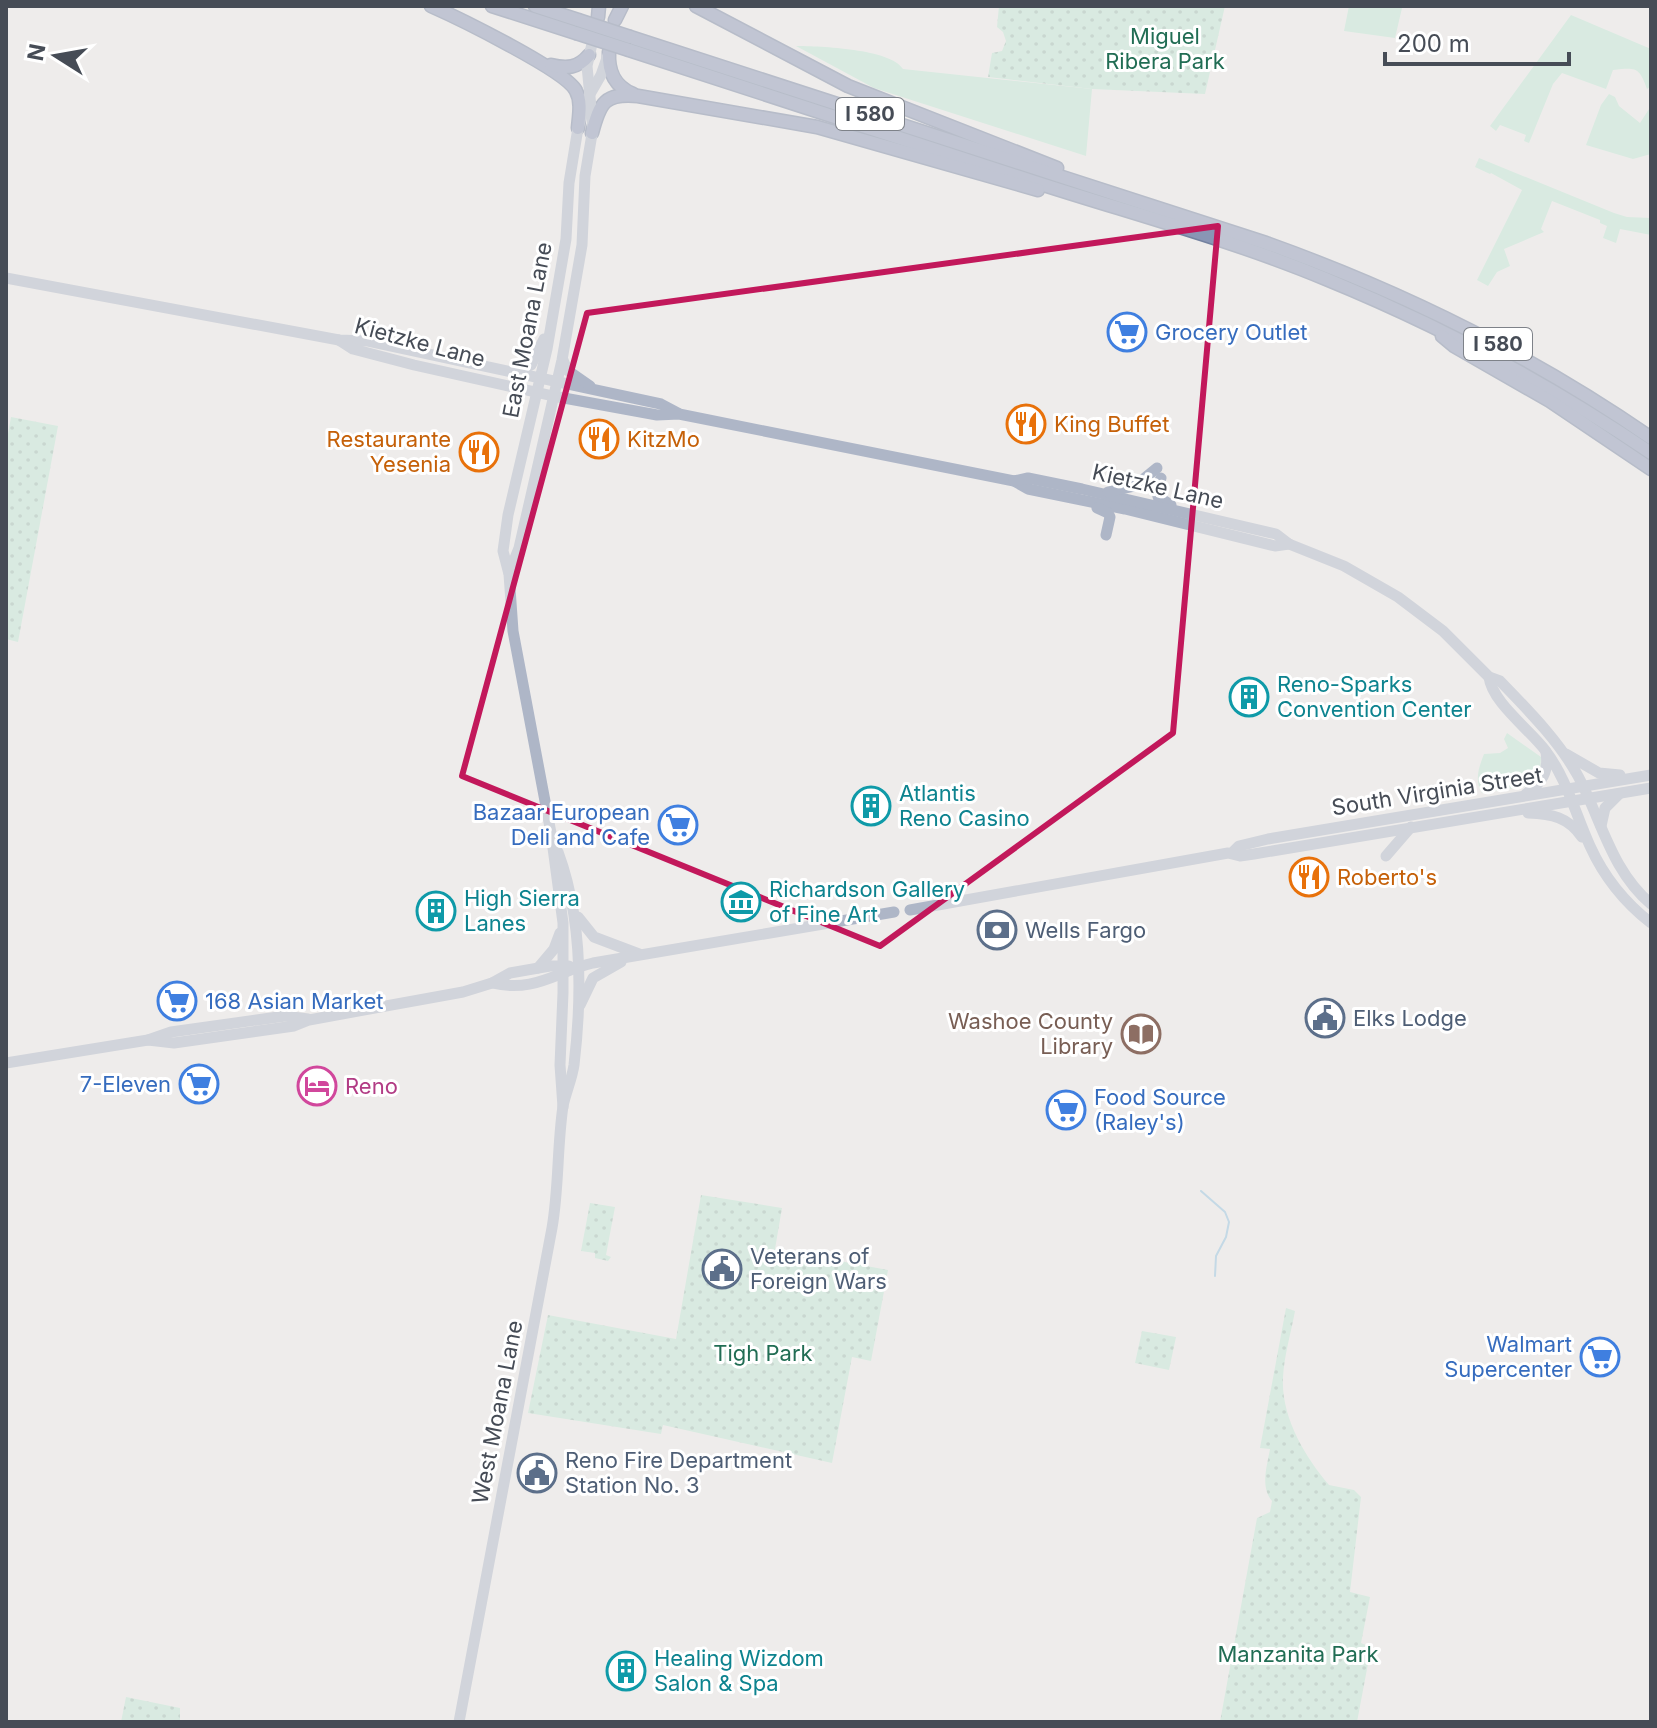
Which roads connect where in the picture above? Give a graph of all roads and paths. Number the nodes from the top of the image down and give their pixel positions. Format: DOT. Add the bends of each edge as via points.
graph roads {
  1 [pos="431,6"];
  2 [pos="492,6"];
  3 [pos="535,6"];
  4 [pos="619,6"];
  5 [pos="696,6"];
  6 [pos="600,10"];
  7 [pos="615,20"];
  8 [pos="577,26"];
  9 [pos="609,52"];
  10 [pos="526,55"];
  11 [pos="589,55"];
  12 [pos="590,93"];
  13 [pos="638,96"];
  14 [pos="578,128"];
  15 [pos="592,133"];
  16 [pos="568,193"];
  17 [pos="1109,199"];
  18 [pos="582,245"];
  19 [pos="1331,274"];
  20 [pos="6,278"];
  21 [pos="552,321"];
  22 [pos="1427,324"];
  23 [pos="339,340"];
  24 [pos="563,357"];
  25 [pos="511,372"];
  26 [pos="540,379"];
  27 [pos="556,383"];
  28 [pos="536,392"];
  29 [pos="605,393"];
  30 [pos="553,396"];
  31 [pos="679,414"];
  32 [pos="1651,438"];
  33 [pos="1651,453"];
  34 [pos="1651,470"];
  35 [pos="1014,481"];
  36 [pos="1097,493"];
  37 [pos="1063,496"];
  38 [pos="1194,514"];
  39 [pos="1106,535"];
  40 [pos="1289,544"];
  41 [pos="509,574"];
  42 [pos="1489,677"];
  43 [pos="1546,751"];
  44 [pos="1564,753"];
  45 [pos="1650,780"];
  46 [pos="1585,792"];
  47 [pos="1622,792"];
  48 [pos="1571,794"];
  49 [pos="1524,796"];
  50 [pos="1500,813"];
  51 [pos="1411,827"];
  52 [pos="1601,831"];
  53 [pos="551,833"];
  54 [pos="1592,850"];
  55 [pos="1232,853"];
  56 [pos="1386,856"];
  57 [pos="1651,904"];
  58 [pos="574,910"];
  59 [pos="910,910"];
  60 [pos="894,912"];
  61 [pos="563,920"];
  62 [pos="1651,923"];
  63 [pos="640,955"];
  64 [pos="578,967"];
  65 [pos="538,968"];
  66 [pos="563,970"];
  67 [pos="492,983"];
  68 [pos="576,1018"];
  69 [pos="6,1063"];
  70 [pos="563,1107"];
  71 [pos="459,1722"];
  1 -- 10 [label="highway"];
  2 -- 8 [label="highway, I 580"];
  3 -- 8 [label="highway, I 580"];
  4 -- 7 [label="highway"];
  5 -- 17 [label="highway" via="834,80 1038,159"];
  6 -- 11 [label="main road, East Moana Lane"];
  7 -- 9 [label="main road, East Moana Lane"];
  8 -- 17 [label="highway, I 580, bridge"];
  9 -- 12 [label="main road, East Moana Lane"];
  9 -- 13 [label="highway" via="615,81"];
  10 -- 11 [label="highway" via="567,68"];
  10 -- 14 [label="highway" via="574,87"];
  11 -- 12 [label="main road, East Moana Lane"];
  12 -- 14 [label="main road, East Moana Lane"];
  12 -- 15 [label="main road, East Moana Lane"];
  13 -- 15 [label="highway" via="605,101"];
  13 -- 17 [label="highway" via="817,127 1018,185"];
  14 -- 16 [label="main road, East Moana Lane"];
  15 -- 18 [label="main road, East Moana Lane"];
  16 -- 18 [label="main road" via="575,213 573,235"];
  16 -- 21 [label="main road, East Moana Lane"];
  17 -- 19 [label="highway, I 580"];
  18 -- 24 [label="main road, East Moana Lane"];
  19 -- 22 [label="highway, I 580"];
  19 -- 32 [label="highway, I 580" via="1435,312 1506,348"];
  20 -- 23 [label="main road, Kietzke Lane"];
  21 -- 25 [label="main road" via="534,361"];
  21 -- 26 [label="main road, East Moana Lane"];
  22 -- 33 [label="highway, I 580" via="1523,373"];
  22 -- 34 [label="highway"];
  23 -- 25 [label="main road, Kietzke Lane" via="356,339"];
  23 -- 28 [label="main road, Kietzke Lane" via="353,349"];
  24 -- 27 [label="main road, East Moana Lane"];
  24 -- 29 [label="main road" via="567,370"];
  25 -- 26 [label="main road, Kietzke Lane"];
  26 -- 27 [label="main road, Kietzke Lane"];
  26 -- 28 [label="main road, East Moana Lane"];
  27 -- 29 [label="main road, Kietzke Lane"];
  27 -- 30 [label="main road, East Moana Lane"];
  28 -- 30 [label="main road, Kietzke Lane"];
  28 -- 41 [label="main road, East Moana Lane" via="505,533"];
  29 -- 31 [label="main road, Kietzke Lane" via="661,404"];
  30 -- 31 [label="main road, Kietzke Lane" via="657,415"];
  30 -- 41 [label="main road, East Moana Lane"];
  31 -- 35 [label="main road, Kietzke Lane"];
  35 -- 36 [label="main road, Kietzke Lane" via="1028,478"];
  35 -- 37 [label="main road, Kietzke Lane"];
  36 -- 38 [label="main road, Kietzke Lane"];
  36 -- 38 [label="main road" via="1130,488 1159,473 1161,500"];
  37 -- 39 [label="main road" via="1108,513"];
  37 -- 40 [label="main road, Kietzke Lane" via="1275,546"];
  38 -- 40 [label="main road, Kietzke Lane" via="1281,536"];
  40 -- 42 [label="main road, Kietzke Lane" via="1344,566 1398,597 1443,631"];
  41 -- 53 [label="main road, East Moana Lane" via="513,631"];
  42 -- 43 [label="main road, Kietzke Lane" via="1494,694"];
  42 -- 44 [label="main road, Kietzke Lane" via="1504,684"];
  43 -- 48 [label="main road, Kietzke Lane"];
  43 -- 49 [label="main road" via="1546,773"];
  44 -- 45 [label="main road" via="1599,773"];
  44 -- 46 [label="main road, Kietzke Lane"];
  45 -- 46 [label="main road, South Virginia Street"];
  45 -- 47 [label="main road, South Virginia Street"];
  46 -- 47 [label="main road, South Virginia Street"];
  46 -- 48 [label="main road, South Virginia Street"];
  46 -- 52 [label="main road, Kietzke Lane"];
  47 -- 52 [label="main road" via="1605,808"];
  48 -- 49 [label="main road, South Virginia Street"];
  48 -- 50 [label="main road, South Virginia Street"];
  48 -- 54 [label="main road, Kietzke Lane"];
  49 -- 55 [label="main road, South Virginia Street" via="1268,839"];
  50 -- 51 [label="main road, South Virginia Street"];
  50 -- 54 [label="main road" via="1544,813 1564,819"];
  51 -- 55 [label="main road, South Virginia Street" via="1254,854"];
  51 -- 56 [label="main road"];
  52 -- 57 [label="main road, Kietzke Lane" via="1625,875"];
  53 -- 58 [label="main road, East Moana Lane"];
  53 -- 61 [label="main road, East Moana Lane"];
  54 -- 62 [label="main road, Kietzke Lane" via="1615,889"];
  55 -- 59 [label="main road, South Virginia Street"];
  58 -- 63 [label="main road" via="594,937"];
  58 -- 64 [label="main road, East Moana Lane"];
  60 -- 63 [label="main road"];
  61 -- 65 [label="main road" via="558,943"];
  61 -- 66 [label="main road, East Moana Lane"];
  63 -- 64 [label="main road"];
  63 -- 68 [label="main road" via="593,978"];
  64 -- 66 [label="main road"];
  64 -- 68 [label="main road, West Moana Lane"];
  65 -- 66 [label="main road"];
  65 -- 67 [label="main road"];
  66 -- 67 [label="main road" via="551,980 521,986"];
  66 -- 70 [label="main road, West Moana Lane"];
  67 -- 69 [label="main road" via="294,1026 174,1043 148,1040"];
  68 -- 70 [label="main road, West Moana Lane" via="574,1066"];
  70 -- 71 [label="main road, West Moana Lane" via="554,1214"];
}
